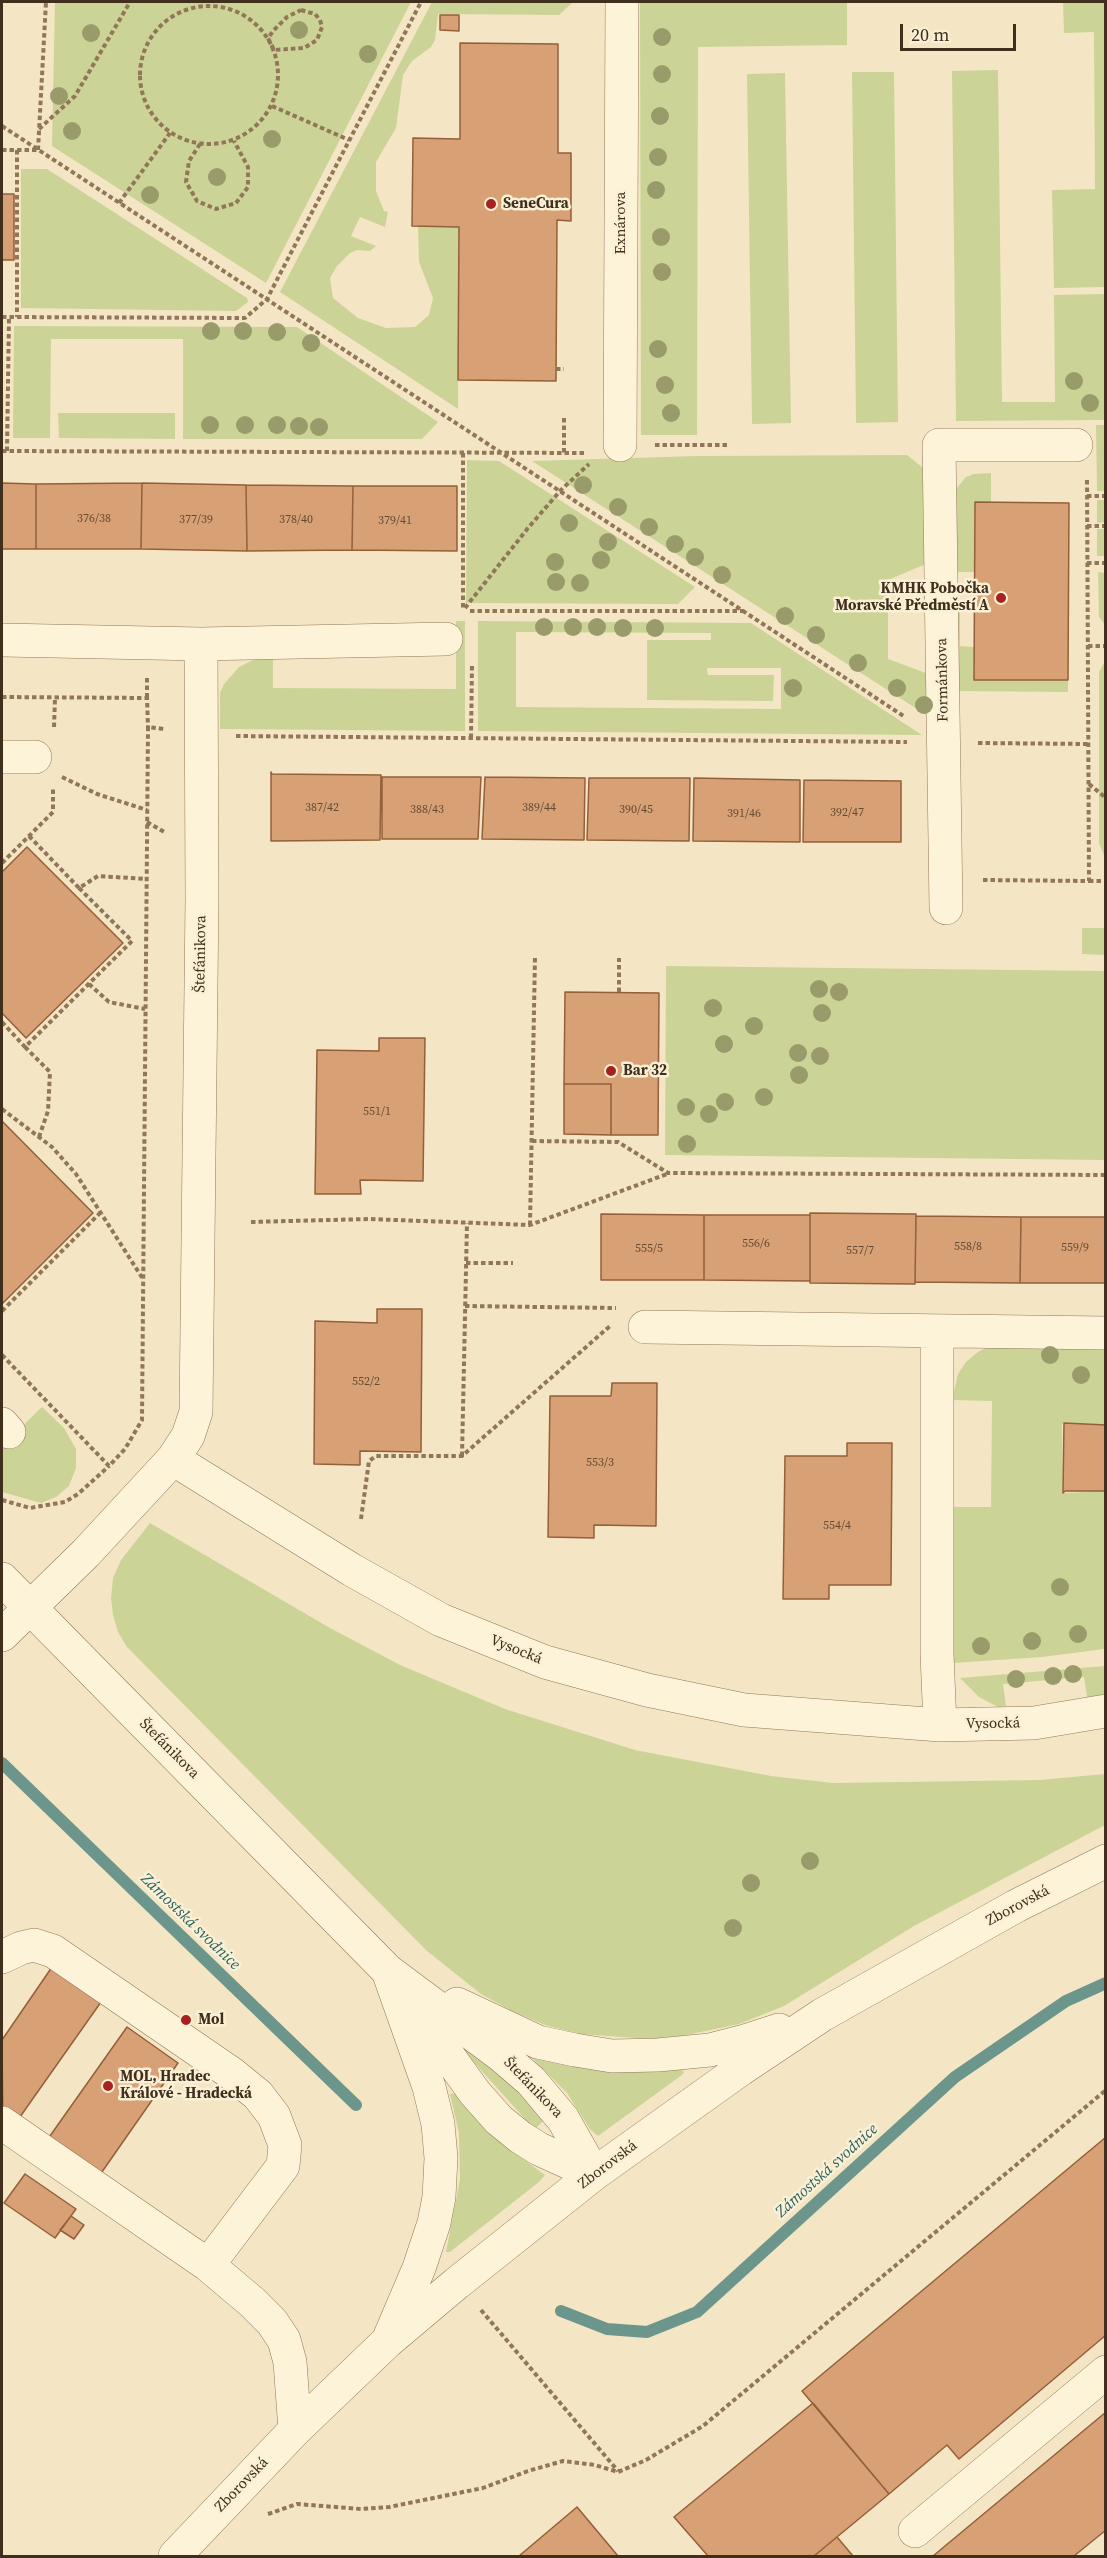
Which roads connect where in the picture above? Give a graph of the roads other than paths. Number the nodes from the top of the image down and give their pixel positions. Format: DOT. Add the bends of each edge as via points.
graph roads {
  1 [pos="622,2"];
  2 [pos="1076,445"];
  3 [pos="608,451"];
  4 [pos="463,633"];
  5 [pos="2,640"];
  6 [pos="201,644"];
  7 [pos="2,756"];
  8 [pos="44,765"];
  9 [pos="946,908"];
  10 [pos="645,1328"];
  11 [pos="937,1331"];
  12 [pos="1106,1333"];
  13 [pos="173,1459"];
  14 [pos="2,1579"];
  15 [pos="29,1606"];
  16 [pos="2,1635"];
  17 [pos="1106,1711"];
  18 [pos="940,1725"];
  19 [pos="1106,1861"];
  20 [pos="2,1957"];
  21 [pos="388,1971"];
  22 [pos="822,2015"];
  23 [pos="2,2123"];
  24 [pos="594,2174"];
  25 [pos="208,2265"];
  26 [pos="387,2342"];
  27 [pos="1106,2372"];
  28 [pos="295,2430"];
  29 [pos="915,2531"];
  30 [pos="175,2556"];
  1 -- 3 [label="street, Exnárova"];
  2 -- 9 [label="street, Formánkova" via="939,445"];
  4 -- 6 [label="street"];
  5 -- 6 [label="street"];
  6 -- 13 [label="street, Štefánikova" via="196,1412 188,1436"];
  7 -- 8 [label="street"];
  10 -- 11 [label="street"];
  11 -- 12 [label="street"];
  11 -- 18 [label="street"];
  13 -- 15 [label="street" via="86,1553"];
  13 -- 18 [label="street, Vysocká" via="441,1620 545,1662 647,1690 744,1710"];
  14 -- 15 [label="street, Štefánikova"];
  15 -- 16 [label="street"];
  15 -- 21 [label="street, Štefánikova"];
  17 -- 18 [label="street, Vysocká" via="1034,1723"];
  19 -- 22 [label="street, Zborovská" via="1016,1906"];
  20 -- 25 [label="street" via="34,1946 53,1951 231,2073 258,2095 274,2116 285,2145 283,2166"];
  21 -- 22 [label="street, Štefánikova" via="538,2042 612,2055 710,2050"];
  21 -- 24 [label="street, Štefánikova" via="531,2081 563,2119"];
  21 -- 24 [label="street, Štefánikova" via="499,2120 539,2149"];
  21 -- 26 [label="street" via="429,2087 441,2158 434,2223"];
  22 -- 24 [label="street, Zborovská"];
  23 -- 25 [label="street"];
  24 -- 26 [label="street, Zborovská"];
  25 -- 28 [label="street" via="252,2302 284,2340 290,2362"];
  26 -- 28 [label="street, Zborovská"];
  27 -- 29 [label="street"];
  28 -- 30 [label="street, Zborovská"];
}
